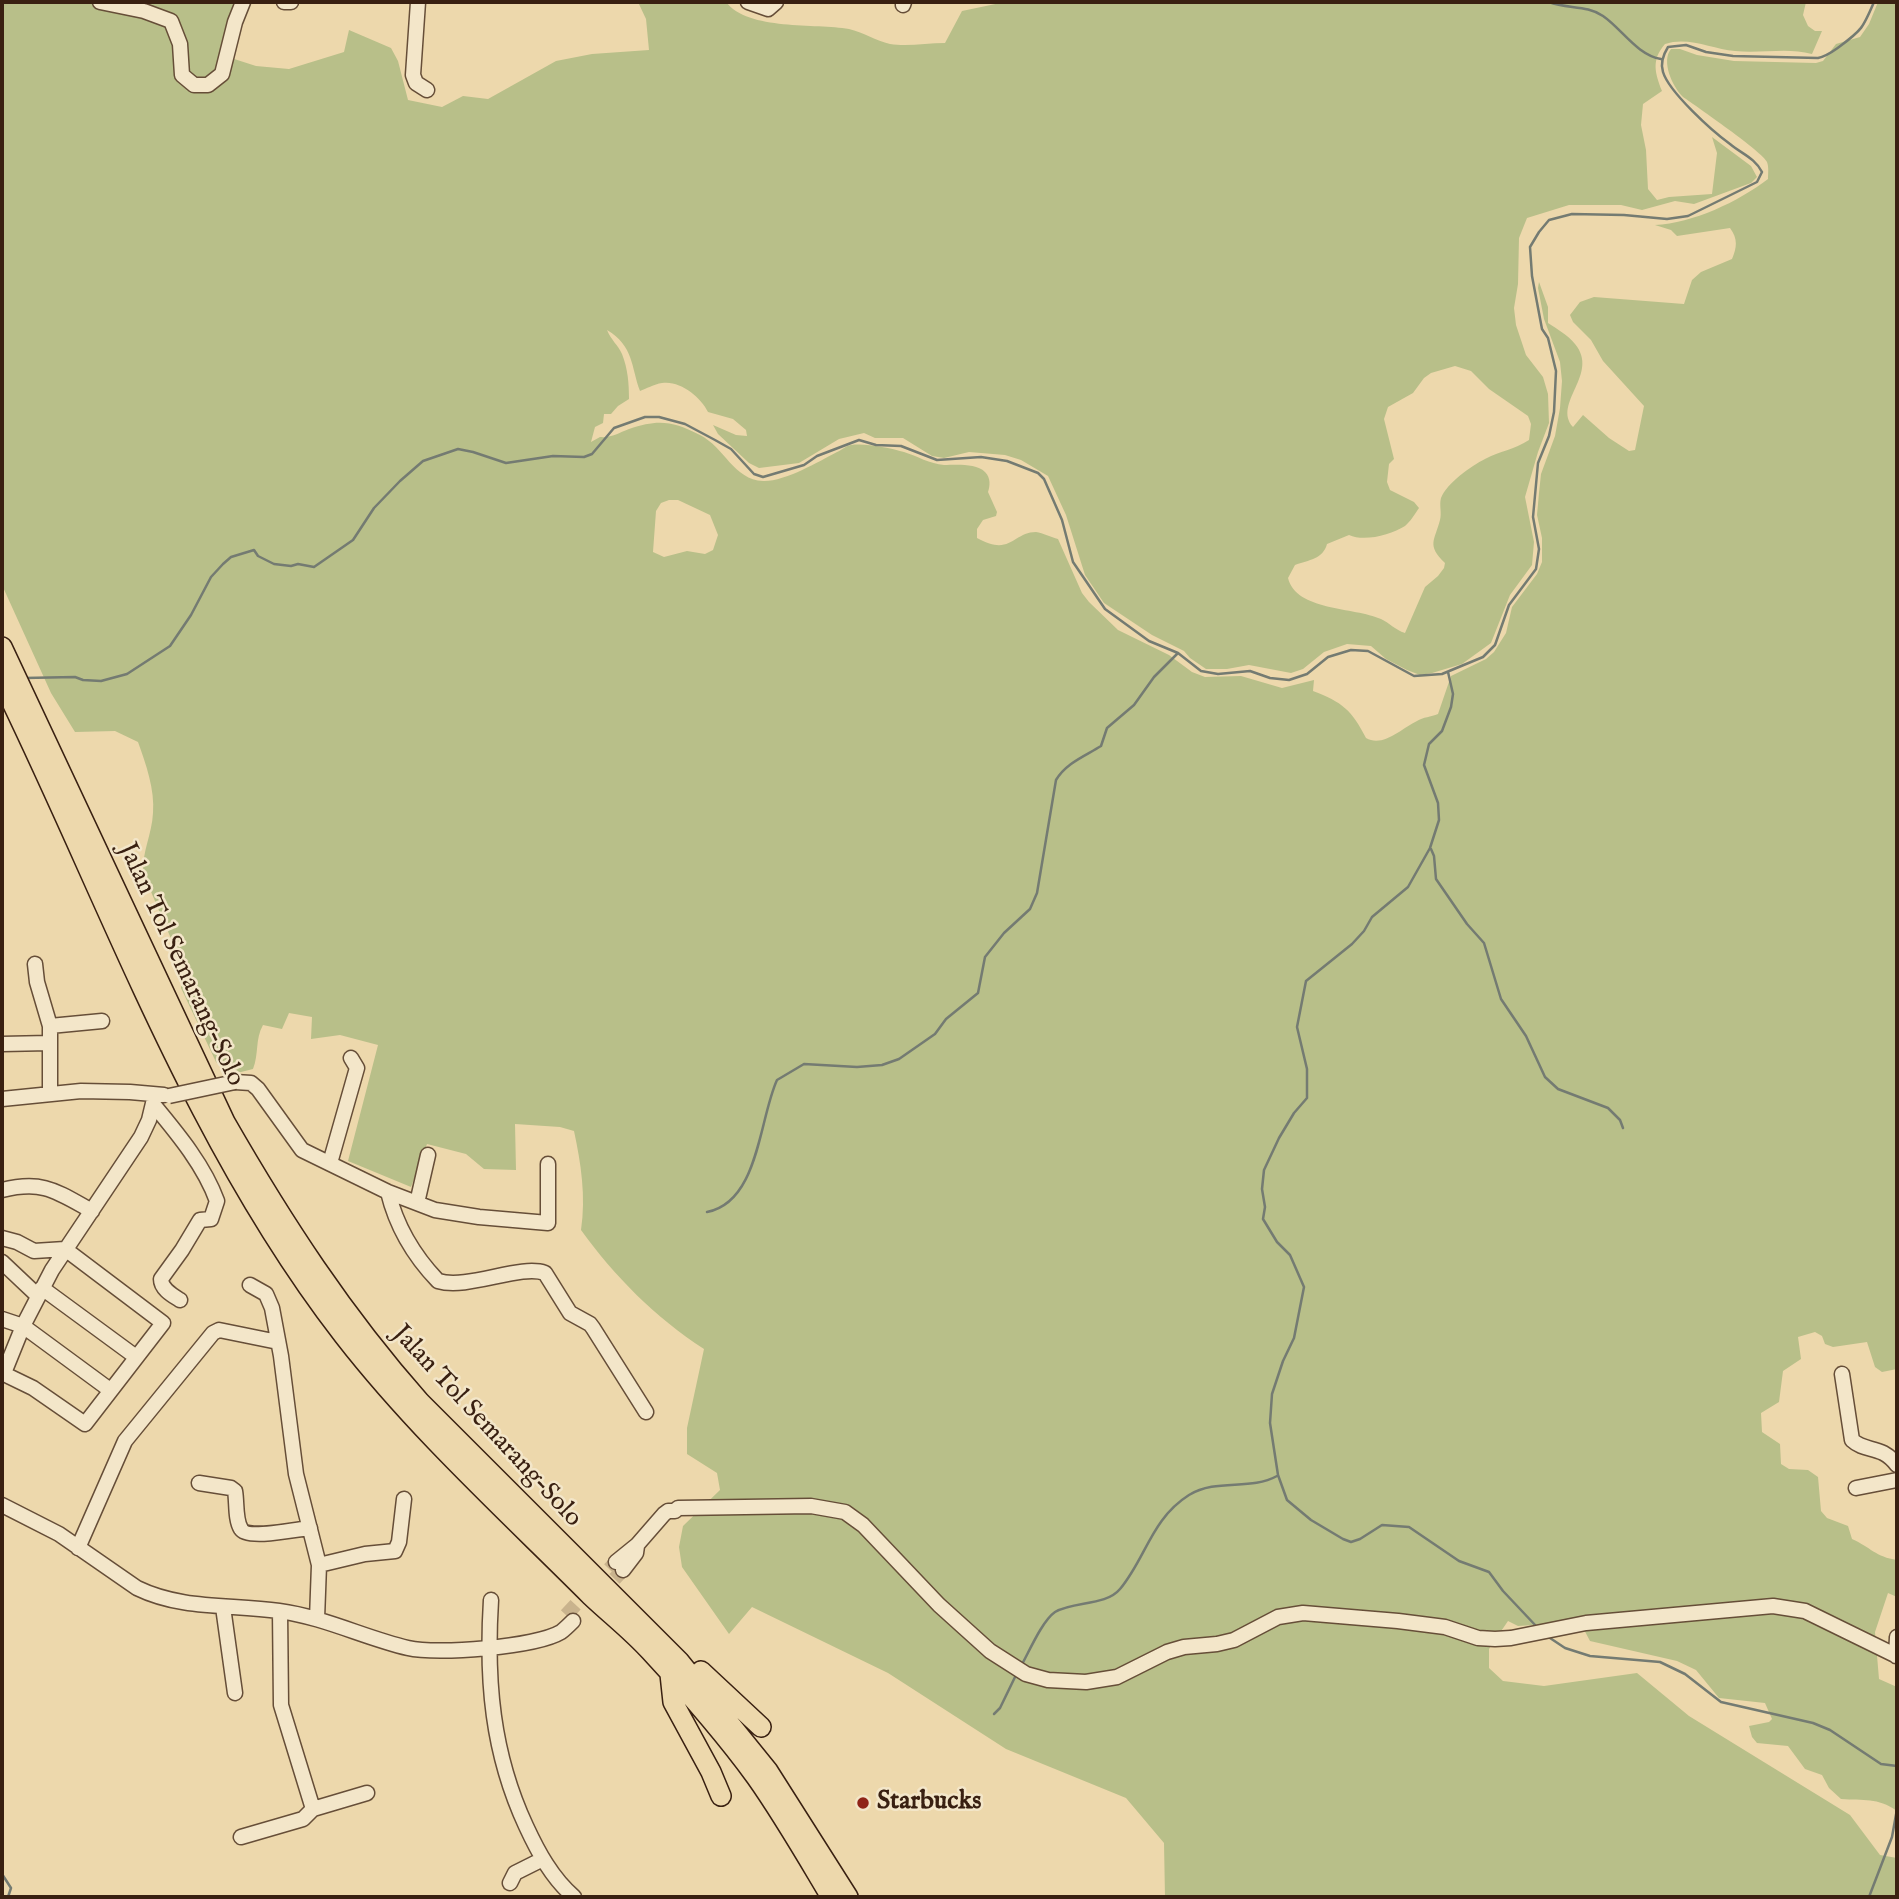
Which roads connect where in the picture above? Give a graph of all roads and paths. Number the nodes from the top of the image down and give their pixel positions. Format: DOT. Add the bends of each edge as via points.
graph roads {
  1 [pos="100,2"];
  2 [pos="243,2"];
  3 [pos="284,2"];
  4 [pos="291,2"];
  5 [pos="418,2"];
  6 [pos="748,2"];
  7 [pos="776,2"];
  8 [pos="427,90"];
  9 [pos="2,647"];
  10 [pos="2,682"];
  11 [pos="71,814"];
  12 [pos="35,964"];
  13 [pos="102,1021"];
  14 [pos="50,1027"];
  15 [pos="49,1043"];
  16 [pos="2,1044"];
  17 [pos="351,1058"];
  18 [pos="50,1094"];
  19 [pos="159,1098"];
  20 [pos="2,1099"];
  21 [pos="428,1155"];
  22 [pos="330,1163"];
  23 [pos="548,1164"];
  24 [pos="2,1190"];
  25 [pos="388,1192"];
  26 [pos="416,1203"];
  27 [pos="92,1211"];
  28 [pos="2,1238"];
  29 [pos="65,1249"];
  30 [pos="2,1262"];
  31 [pos="250,1285"];
  32 [pos="40,1292"];
  33 [pos="180,1300"];
  34 [pos="2,1319"];
  35 [pos="23,1326"];
  36 [pos="278,1342"];
  37 [pos="136,1357"];
  38 [pos="3,1373"];
  39 [pos="1842,1374"];
  40 [pos="110,1390"];
  41 [pos="646,1412"];
  42 [pos="1897,1465"];
  43 [pos="1897,1480"];
  44 [pos="199,1483"];
  45 [pos="1856,1488"];
  46 [pos="404,1499"];
  47 [pos="2,1505"];
  48 [pos="310,1528"];
  49 [pos="78,1548"];
  50 [pos="319,1565"];
  51 [pos="619,1566"];
  52 [pos="491,1600"];
  53 [pos="223,1607"];
  54 [pos="280,1611"];
  55 [pos="631,1612"];
  56 [pos="569,1618"];
  57 [pos="317,1619"];
  58 [pos="1897,1637"];
  59 [pos="488,1647"];
  60 [pos="1896,1656"];
  61 [pos="670,1674"];
  62 [pos="235,1693"];
  63 [pos="761,1727"];
  64 [pos="367,1793"];
  65 [pos="721,1796"];
  66 [pos="313,1809"];
  67 [pos="241,1837"];
  68 [pos="543,1859"];
  69 [pos="510,1883"];
  70 [pos="574,1897"];
  71 [pos="831,1897"];
  72 [pos="848,1897"];
  1 -- 2 [label="street" via="172,21 180,44 181,71 194,85 208,85 222,74"];
  3 -- 4 [label="street"];
  5 -- 8 [label="street" via="413,75"];
  6 -- 7 [label="street" via="768,9"];
  9 -- 11 [label="highway, Jalan Tol Semarang–Solo"];
  10 -- 11 [label="highway, Jalan Tol Semarang–Solo"];
  11 -- 55 [label="highway, Jalan Tol Semarang–Solo" via="225,1122 334,1296 420,1402"];
  11 -- 61 [label="highway, Jalan Tol Semarang–Solo" via="195,1097 268,1226 319,1301 405,1408"];
  12 -- 14 [label="street"];
  13 -- 14 [label="street"];
  14 -- 15 [label="street"];
  15 -- 16 [label="street"];
  15 -- 18 [label="street"];
  17 -- 22 [label="street" via="357,1068"];
  18 -- 19 [label="street" via="107,1091"];
  18 -- 20 [label="street"];
  19 -- 22 [label="street, bridge" via="234,1082 251,1083 299,1147"];
  19 -- 27 [label="street" via="141,1137"];
  19 -- 33 [label="street" via="217,1201 211,1219 200,1220 161,1279 167,1292"];
  21 -- 26 [label="street"];
  22 -- 25 [label="street"];
  23 -- 26 [label="street" via="548,1223 478,1217"];
  24 -- 27 [label="street" via="46,1187"];
  25 -- 26 [label="street"];
  25 -- 41 [label="street" via="407,1238 438,1281 545,1273 570,1313 593,1328"];
  27 -- 29 [label="street"];
  28 -- 29 [label="street" via="34,1251"];
  29 -- 32 [label="street"];
  29 -- 37 [label="street" via="163,1321"];
  30 -- 32 [label="street"];
  31 -- 36 [label="street" via="268,1297"];
  32 -- 35 [label="street"];
  32 -- 37 [label="street"];
  34 -- 35 [label="street"];
  35 -- 38 [label="street"];
  35 -- 40 [label="street"];
  36 -- 48 [label="street" via="296,1474"];
  36 -- 49 [label="street" via="219,1330 213,1333 125,1441"];
  37 -- 40 [label="street"];
  38 -- 40 [label="street" via="83,1424"];
  39 -- 42 [label="street" via="1852,1440 1882,1451"];
  43 -- 45 [label="street"];
  44 -- 48 [label="street" via="235,1491 244,1532 253,1535"];
  46 -- 50 [label="street" via="395,1551"];
  47 -- 49 [label="street"];
  48 -- 50 [label="street"];
  49 -- 53 [label="street" via="150,1594"];
  50 -- 57 [label="street"];
  51 -- 60 [label="street" via="664,1514 678,1508 811,1506 845,1512 990,1651 1020,1670 1068,1682 1104,1681 1167,1651 1234,1640 1278,1617 1303,1613 1433,1626 1478,1638 1511,1638 1586,1623 1792,1607"];
  52 -- 59 [label="street"];
  53 -- 54 [label="street"];
  53 -- 62 [label="street"];
  54 -- 57 [label="street"];
  54 -- 66 [label="street" via="281,1705"];
  55 -- 63 [label="highway" via="661,1633"];
  55 -- 72 [label="highway, Jalan Tol Semarang–Solo" via="679,1661 768,1771"];
  56 -- 59 [label="street" via="553,1634 531,1643"];
  57 -- 59 [label="street" via="422,1651"];
  58 -- 60 [label="street"];
  59 -- 68 [label="street" via="506,1780"];
  61 -- 65 [label="highway" via="673,1702"];
  61 -- 71 [label="highway, Jalan Tol Semarang–Solo" via="756,1778"];
  64 -- 66 [label="street"];
  66 -- 67 [label="street" via="303,1819"];
  68 -- 69 [label="street" via="515,1873"];
  68 -- 70 [label="street"];
}
